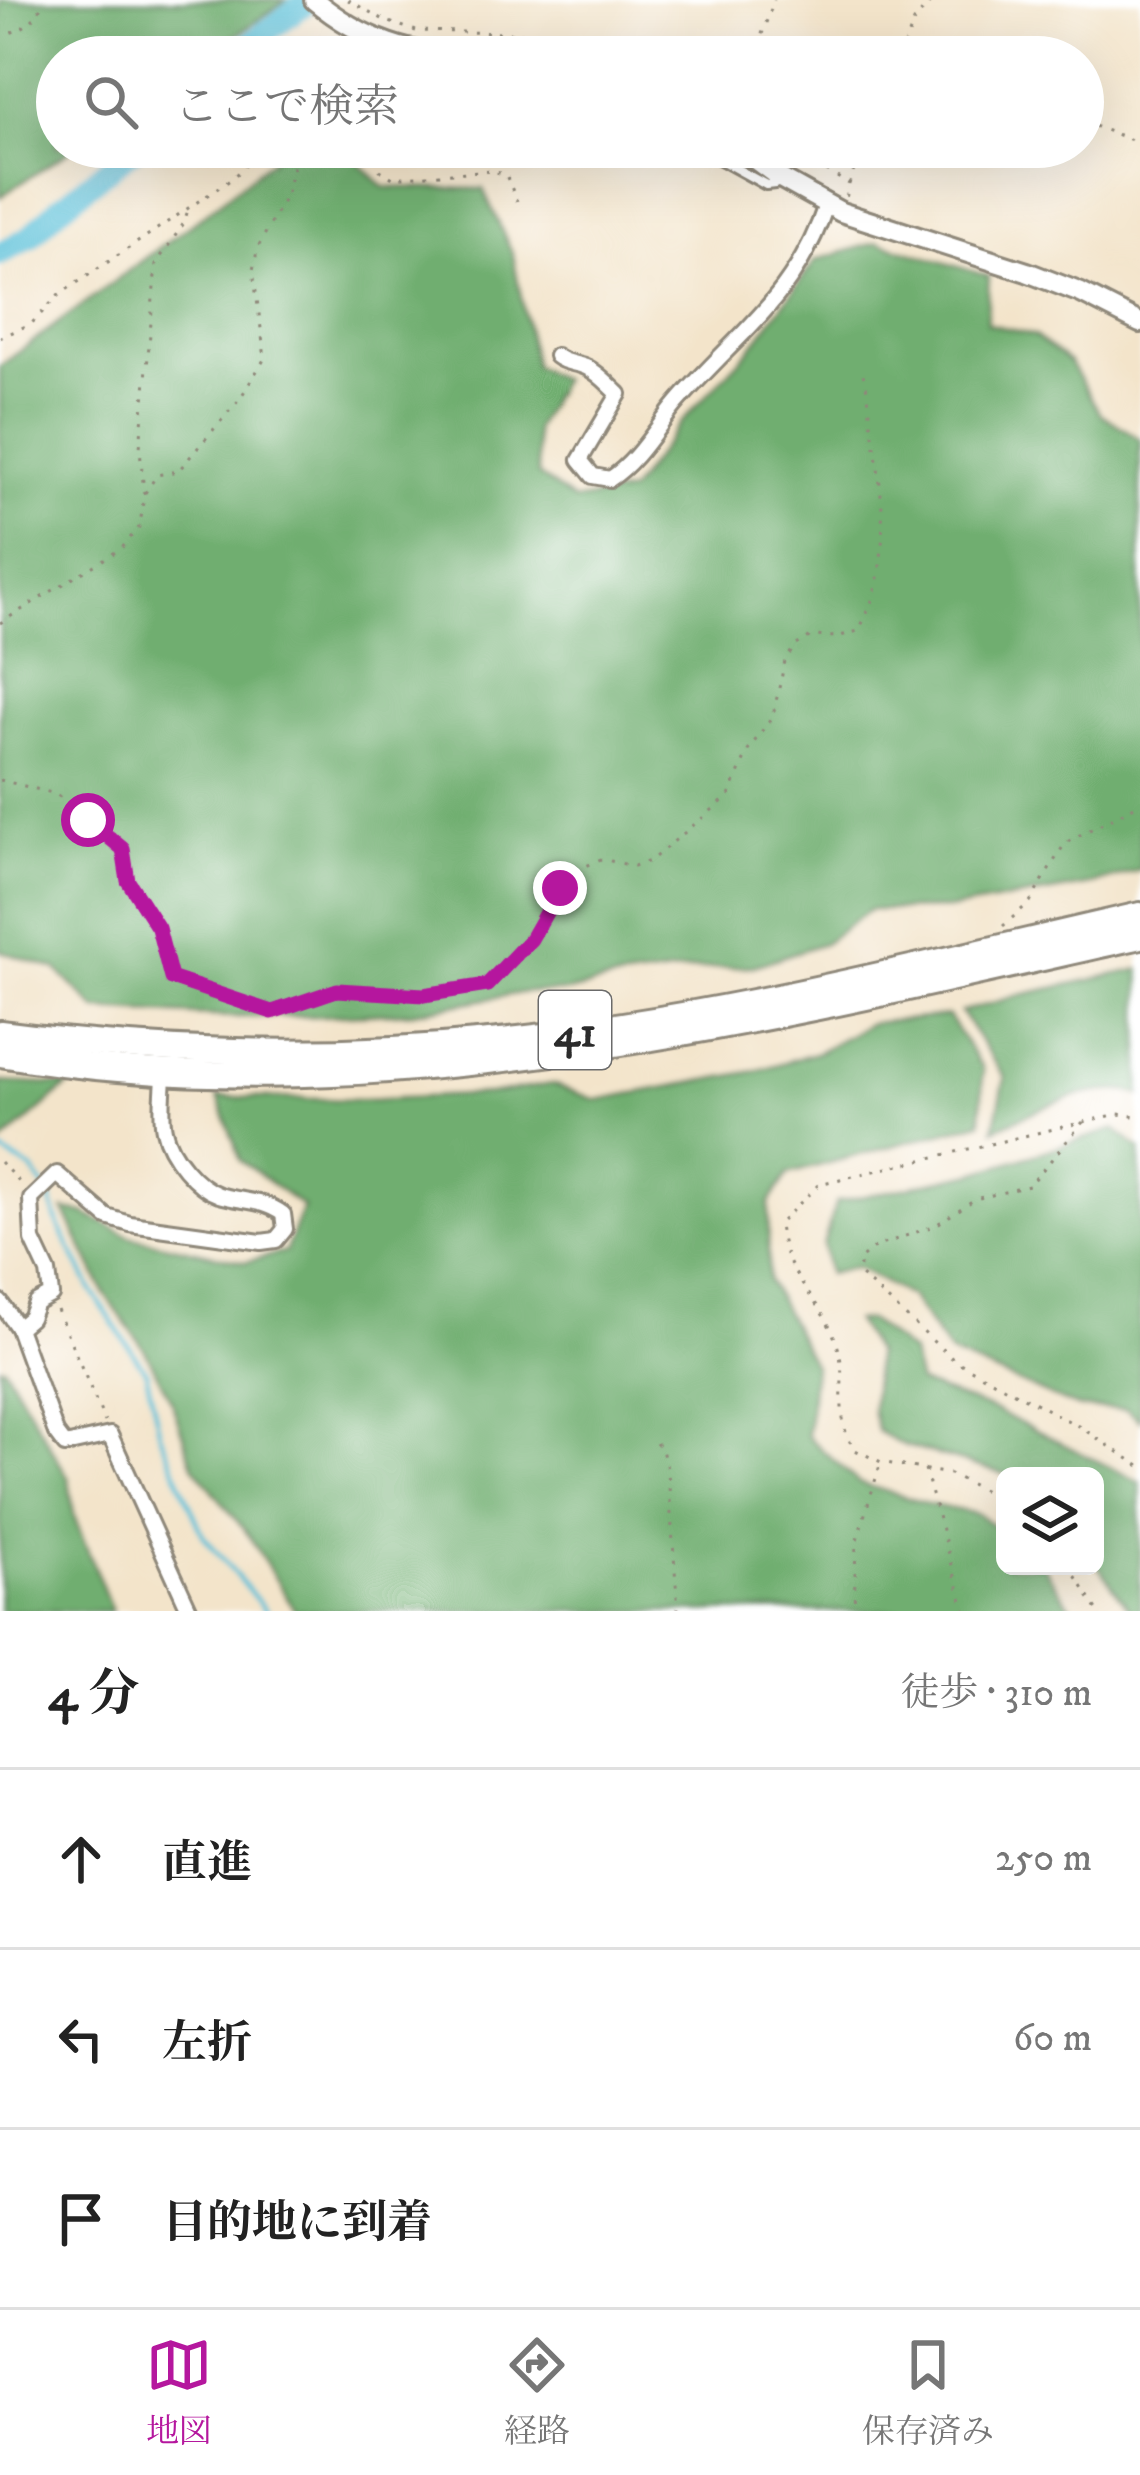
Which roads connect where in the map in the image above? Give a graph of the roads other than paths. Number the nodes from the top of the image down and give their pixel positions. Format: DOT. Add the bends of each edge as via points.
graph roads {
  1 [pos="314,0"];
  2 [pos="367,36"];
  3 [pos="736,168"];
  4 [pos="766,168"];
  5 [pos="780,178"];
  6 [pos="834,208"];
  7 [pos="1140,323"];
  8 [pos="556,356"];
  9 [pos="1140,915"];
  10 [pos="1140,936"];
  11 [pos="0,1034"];
  12 [pos="0,1054"];
  13 [pos="164,1072"];
  14 [pos="0,1302"];
  15 [pos="19,1328"];
  16 [pos="190,1611"];
  1 -- 2 [label="street"];
  3 -- 5 [label="lane" via="766,185"];
  4 -- 5 [label="street"];
  5 -- 6 [label="street"];
  6 -- 7 [label="street" via="1027,272"];
  6 -- 8 [label="street" via="755,325 610,478 593,476 580,460 619,394 594,371"];
  9 -- 11 [label="highway, 41" via="663,1018 489,1042 271,1054"];
  10 -- 13 [label="highway, 41" via="688,1034 406,1068"];
  12 -- 13 [label="highway, 41"];
  13 -- 15 [label="street" via="164,1130 173,1151 211,1191 284,1214 285,1229 261,1242 130,1224 107,1217 57,1174 39,1190 33,1240 51,1295"];
  14 -- 15 [label="street"];
  15 -- 16 [label="street" via="56,1433 65,1444 110,1435"];
}
